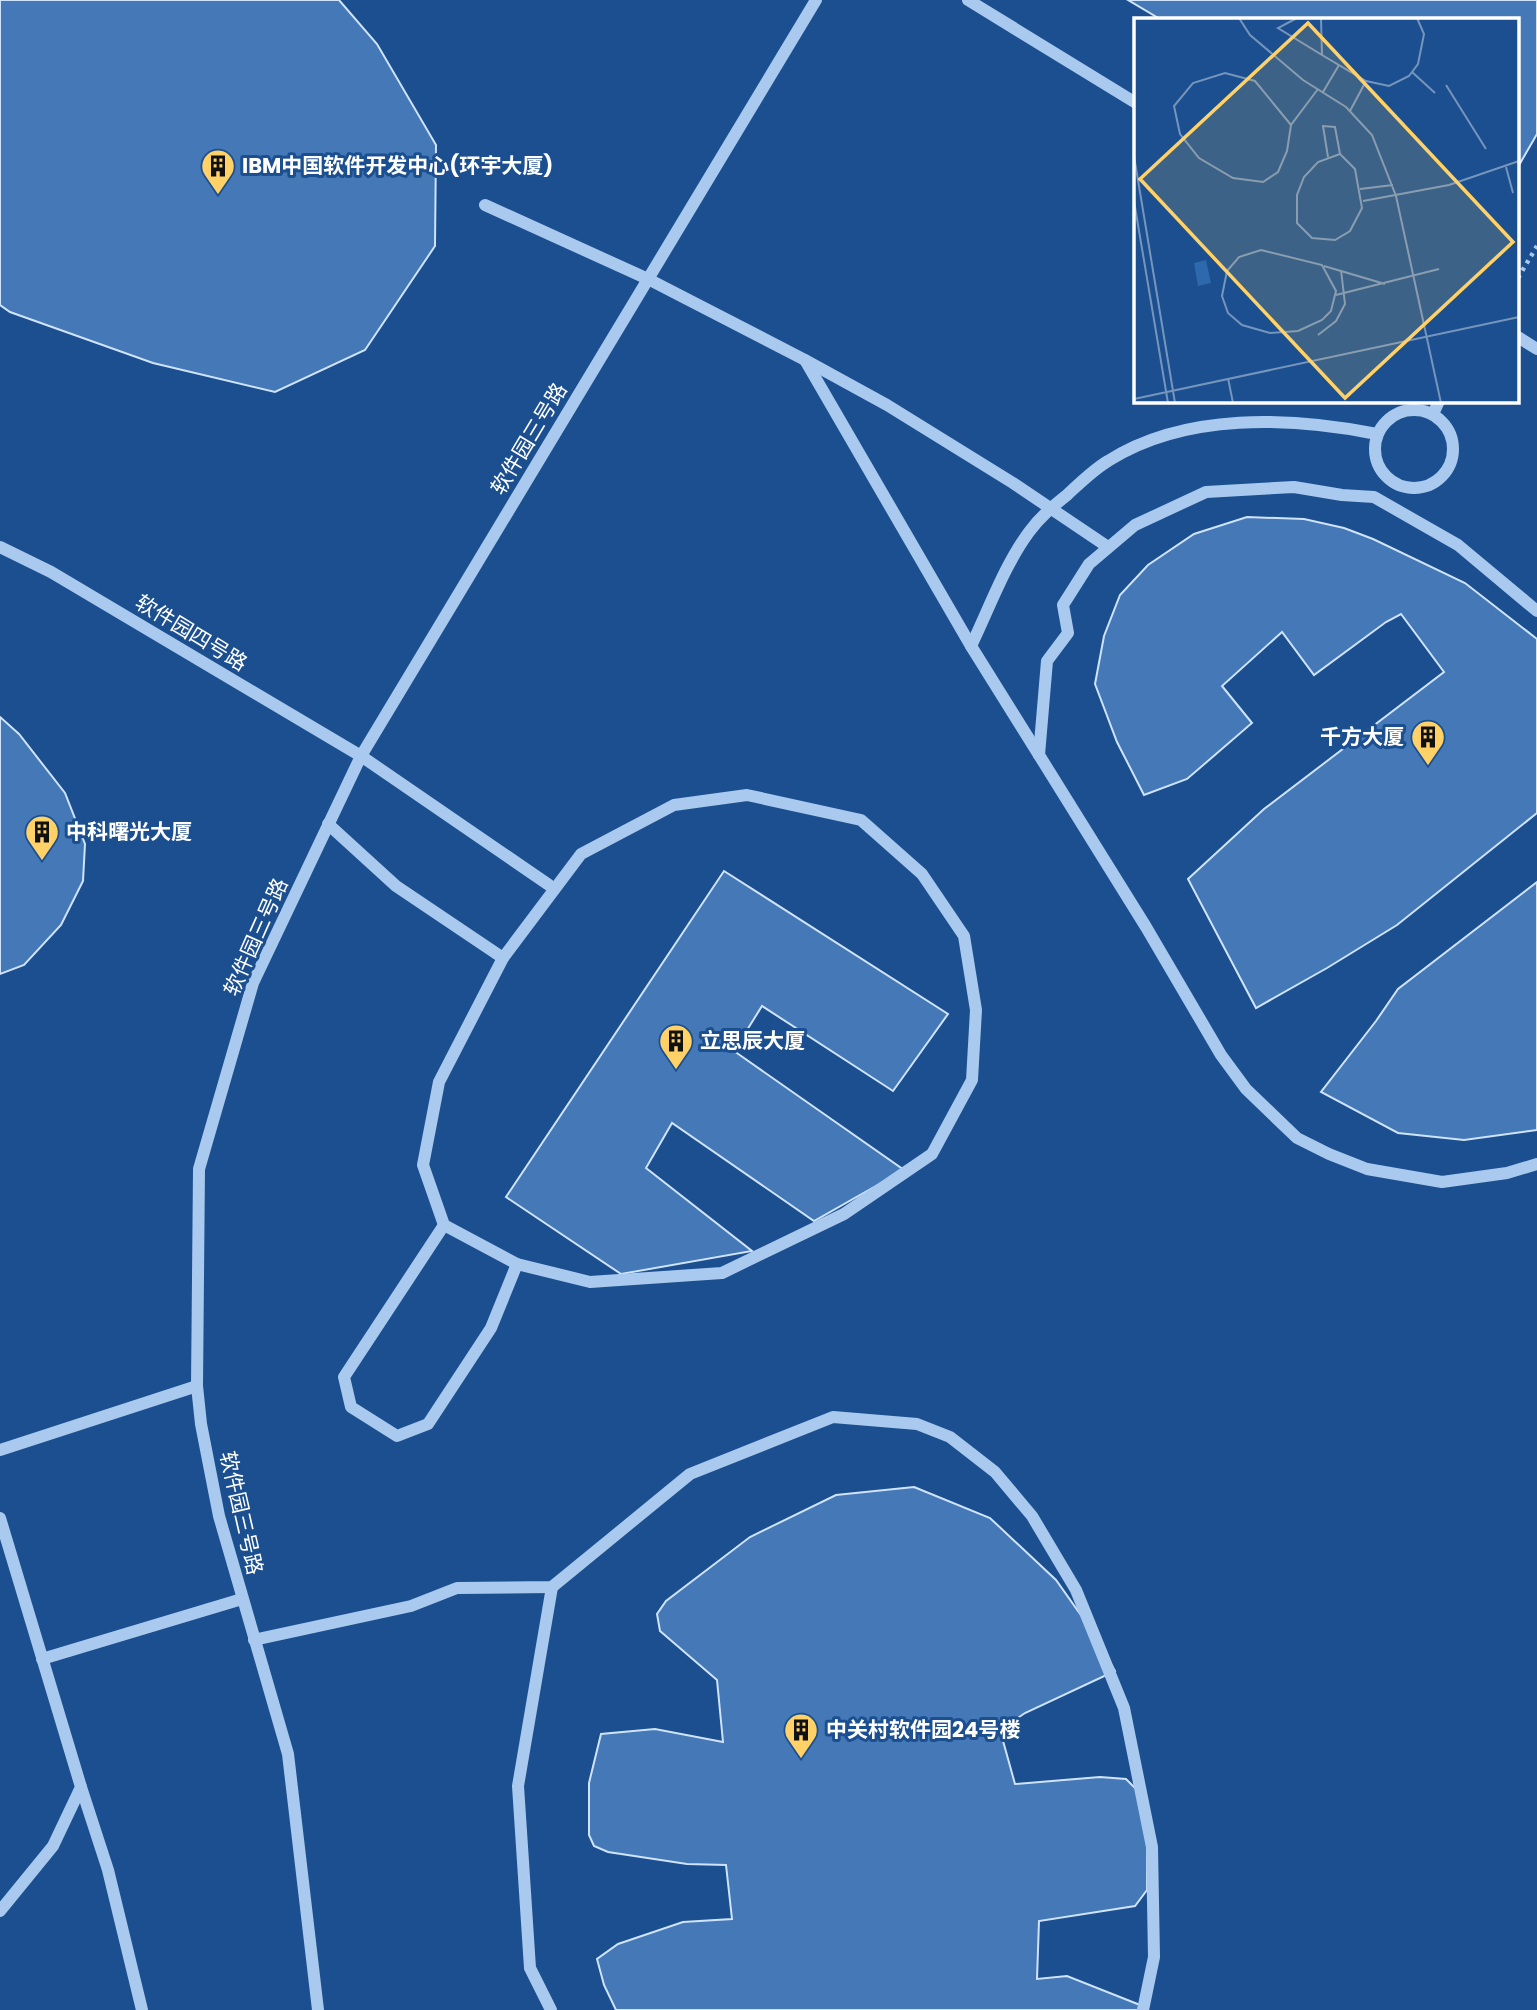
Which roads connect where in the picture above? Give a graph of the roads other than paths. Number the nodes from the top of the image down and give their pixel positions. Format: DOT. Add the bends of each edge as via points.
graph roads {
  1 [pos="816,0"];
  2 [pos="968,0"];
  3 [pos="1134,102"];
  4 [pos="485,205"];
  5 [pos="648,279"];
  6 [pos="1520,338"];
  7 [pos="1537,349"];
  8 [pos="805,360"];
  9 [pos="1439,402"];
  10 [pos="1433,414"];
  11 [pos="1377,434"];
  12 [pos="1397,485"];
  13 [pos="1049,508"];
  14 [pos="1391,508"];
  15 [pos="0,547"];
  16 [pos="1108,547"];
  17 [pos="1537,611"];
  18 [pos="971,646"];
  19 [pos="1039,755"];
  20 [pos="361,756"];
  21 [pos="328,824"];
  22 [pos="549,885"];
  23 [pos="503,958"];
  24 [pos="1537,1164"];
  25 [pos="444,1225"];
  26 [pos="517,1264"];
  27 [pos="197,1385"];
  28 [pos="0,1450"];
  29 [pos="0,1518"];
  30 [pos="552,1587"];
  31 [pos="242,1599"];
  32 [pos="254,1640"];
  33 [pos="42,1659"];
  34 [pos="81,1787"];
  35 [pos="0,1912"];
  36 [pos="142,2010"];
  37 [pos="318,2010"];
  38 [pos="551,2010"];
  39 [pos="1143,2010"];
  1 -- 5 [label="street, 软件园三号路"];
  2 -- 3 [label="street"];
  4 -- 5 [label="street"];
  5 -- 8 [label="street"];
  5 -- 20 [label="street, 软件园三号路"];
  6 -- 7 [label="street"];
  8 -- 13 [label="street" via="887,405"];
  8 -- 18 [label="street"];
  9 -- 10 [label="street"];
  10 -- 11 [label="street" via="1407,410 1384,423"];
  10 -- 12 [label="street" via="1443,422 1454,447 1446,473 1424,488"];
  11 -- 12 [label="street" via="1375,458"];
  11 -- 13 [label="street" via="1266,421 1194,429 1108,460"];
  12 -- 14 [label="street"];
  13 -- 16 [label="street"];
  13 -- 18 [label="street" via="1009,566"];
  14 -- 16 [label="street" via="1374,497 1294,487 1206,492 1135,525"];
  14 -- 17 [label="street" via="1458,545"];
  15 -- 20 [label="street, 软件园四号路" via="63,579"];
  16 -- 19 [label="street" via="1089,564 1063,605 1068,633 1047,661"];
  18 -- 19 [label="street"];
  19 -- 24 [label="street" via="1222,1055 1246,1088 1297,1138 1367,1169 1442,1182"];
  20 -- 21 [label="street, 软件园三号路"];
  20 -- 22 [label="street, 软件园四号路"];
  21 -- 23 [label="street" via="396,886"];
  21 -- 27 [label="street, 软件园三号路" via="253,983 199,1169"];
  23 -- 25 [label="street" via="439,1082 423,1165"];
  23 -- 26 [label="street" via="581,854 674,806 747,795 861,820 922,874 964,936 976,1010 972,1080 932,1154 844,1214 722,1273 590,1282"];
  25 -- 26 [label="street"];
  25 -- 26 [label="street" via="344,1377 351,1407 397,1436 428,1424 491,1328"];
  27 -- 28 [label="street"];
  27 -- 31 [label="street, 软件园三号路" via="219,1516"];
  29 -- 33 [label="street"];
  30 -- 32 [label="street" via="457,1588 411,1606"];
  30 -- 38 [label="street" via="518,1786 530,1968"];
  30 -- 39 [label="street" via="690,1474 833,1417 917,1424 950,1437 995,1472 1032,1516 1076,1590 1124,1708 1153,1847 1154,1957"];
  31 -- 32 [label="street, 软件园三号路"];
  31 -- 33 [label="street"];
  32 -- 37 [label="street, 软件园三号路" via="288,1754"];
  33 -- 34 [label="street"];
  34 -- 35 [label="street" via="53,1846"];
  34 -- 36 [label="street" via="108,1870"];
}
